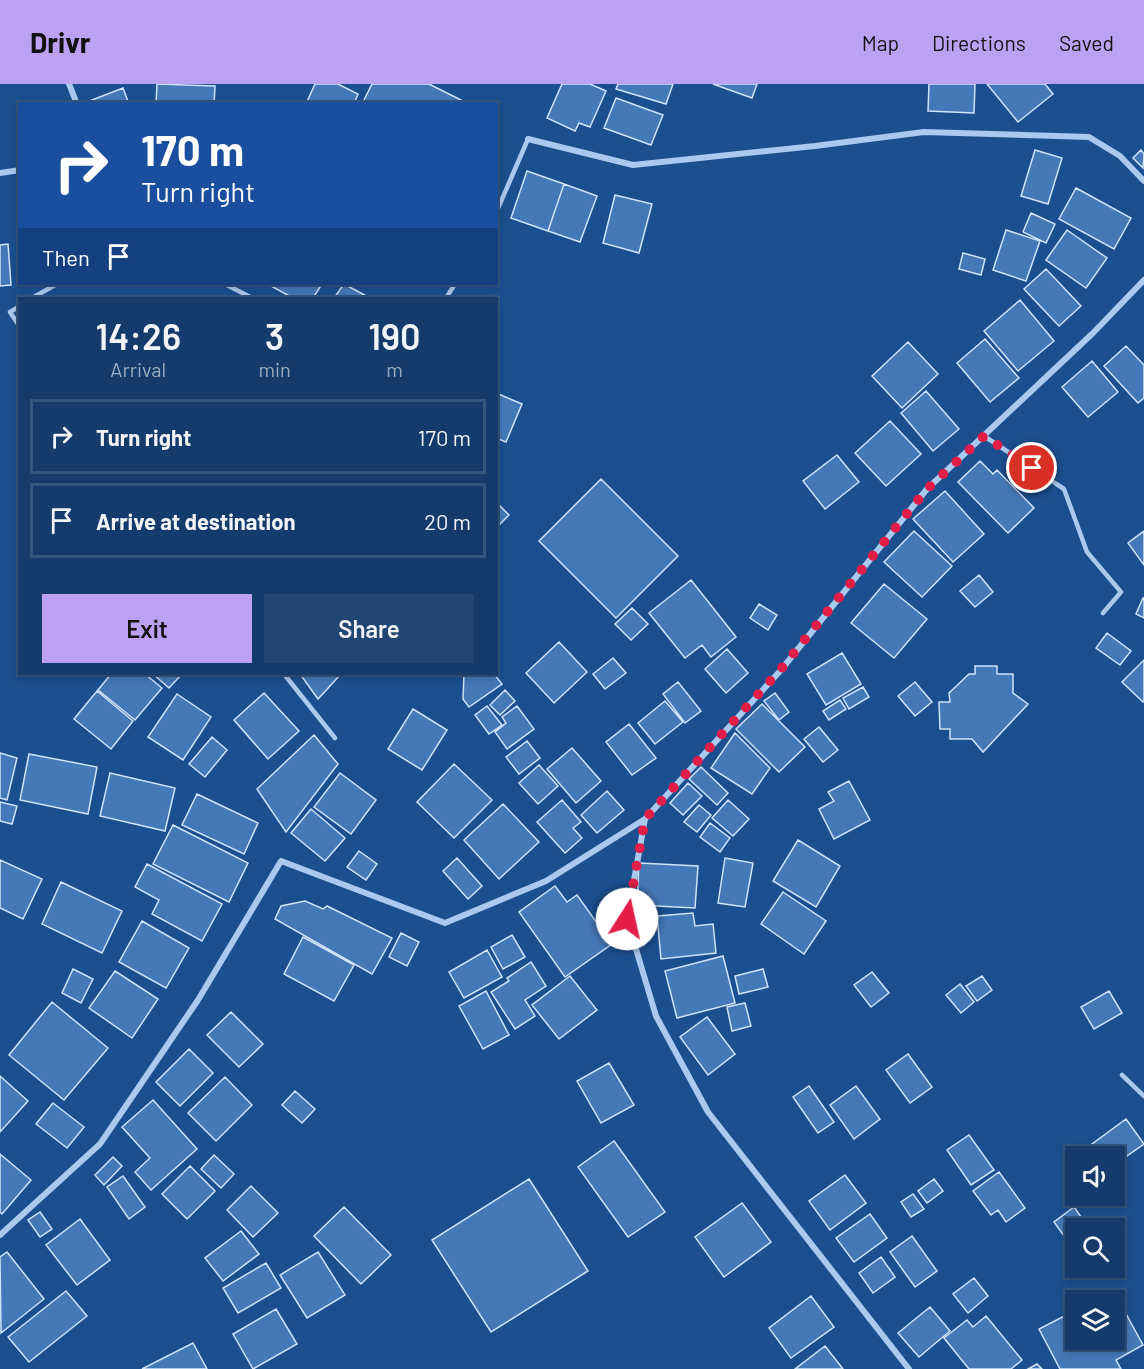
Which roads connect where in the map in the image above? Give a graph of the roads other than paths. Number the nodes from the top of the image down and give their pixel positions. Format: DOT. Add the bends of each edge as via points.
graph roads {
  1 [pos="69,84"];
  2 [pos="76,102"];
  3 [pos="528,139"];
  4 [pos="18,170"];
  5 [pos="0,173"];
  6 [pos="1144,181"];
  7 [pos="498,208"];
  8 [pos="1144,280"];
  9 [pos="55,285"];
  10 [pos="227,285"];
  11 [pos="34,297"];
  12 [pos="250,297"];
  13 [pos="18,307"];
  14 [pos="18,324"];
  15 [pos="984,436"];
  16 [pos="1103,613"];
  17 [pos="285,675"];
  18 [pos="335,738"];
  19 [pos="645,819"];
  20 [pos="1122,1075"];
  21 [pos="1144,1096"];
  22 [pos="0,1235"];
  23 [pos="909,1369"];
  1 -- 2 [label="street"];
  3 -- 6 [label="street" via="633,165 924,132 1089,137 1120,156"];
  3 -- 7 [label="lane"];
  4 -- 5 [label="street"];
  8 -- 15 [label="street"];
  9 -- 11 [label="lane"];
  10 -- 12 [label="lane"];
  13 -- 14 [label="lane" via="10,312"];
  15 -- 16 [label="lane" via="1065,489 1087,552 1121,592"];
  15 -- 19 [label="street" via="927,489 781,669"];
  17 -- 18 [label="lane"];
  19 -- 22 [label="street" via="546,881 446,923 281,861 198,1000 100,1144"];
  19 -- 23 [label="street" via="627,919 656,1016 708,1112"];
  20 -- 21 [label="lane"];
}
